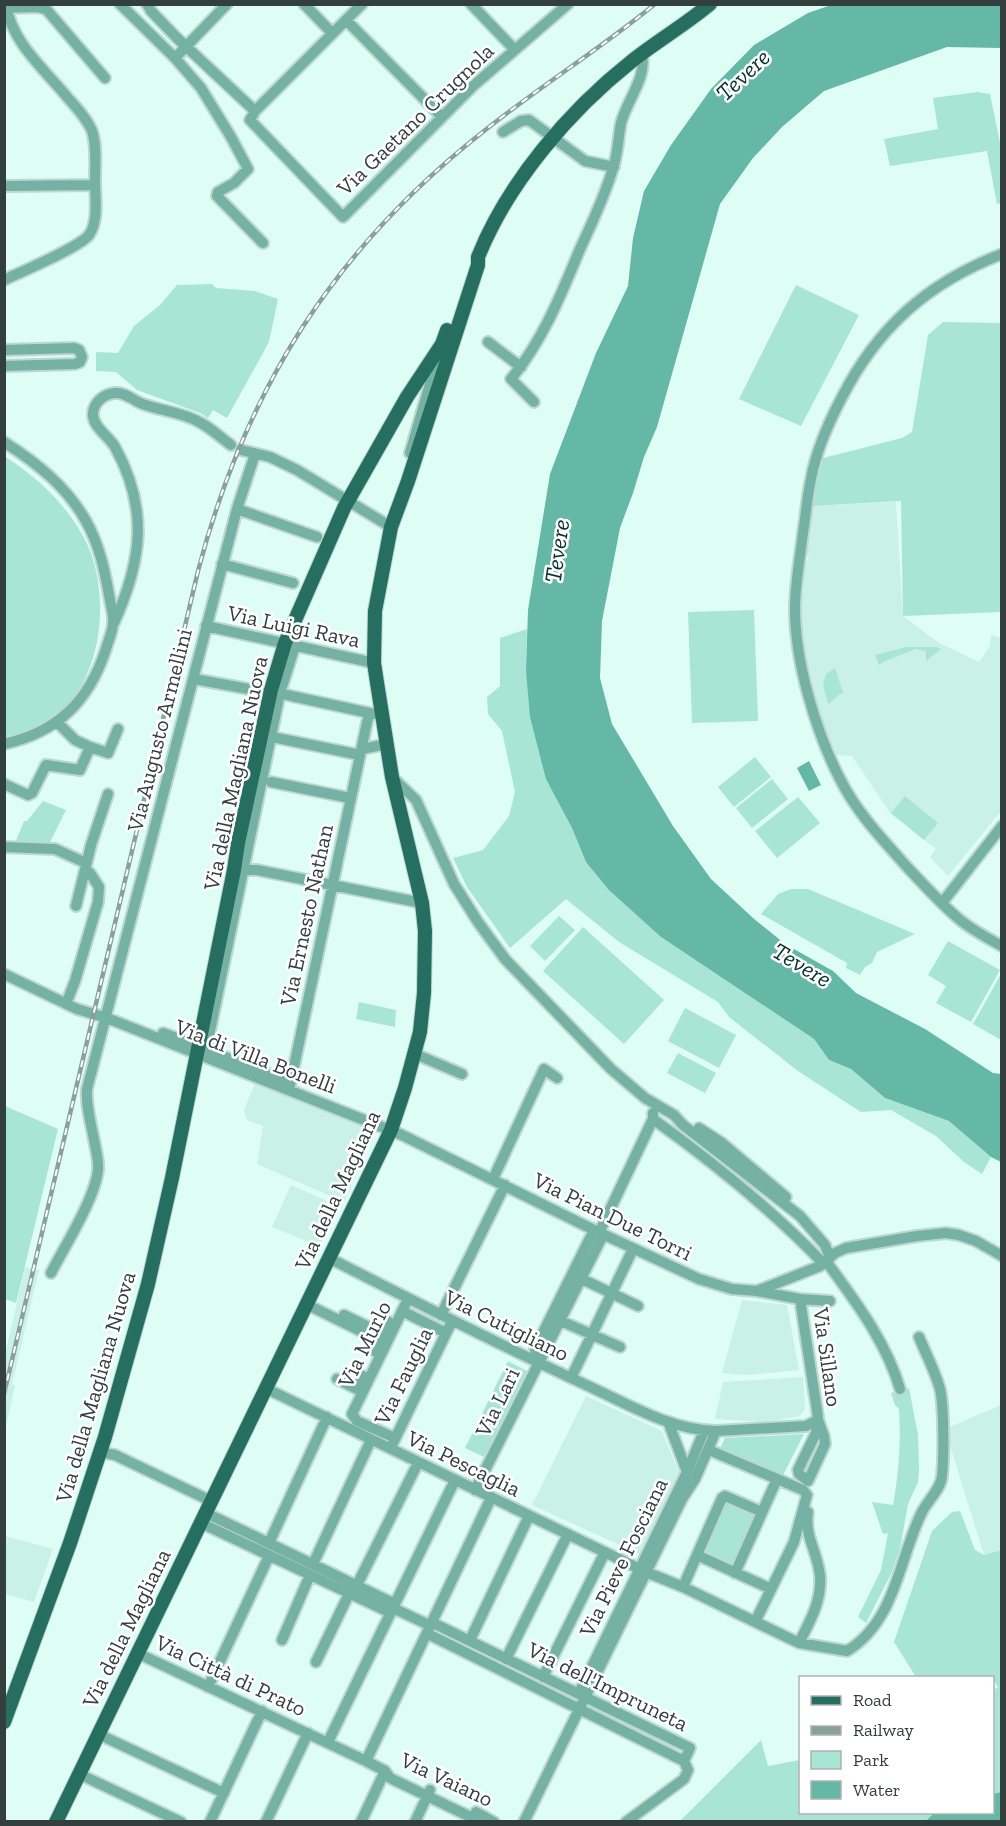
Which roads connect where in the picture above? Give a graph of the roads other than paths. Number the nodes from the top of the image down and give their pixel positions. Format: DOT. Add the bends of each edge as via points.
graph roads {
  1 [pos="120,4"];
  2 [pos="147,4"];
  3 [pos="227,4"];
  4 [pos="304,4"];
  5 [pos="471,4"];
  6 [pos="568,4"];
  7 [pos="710,4"];
  8 [pos="358,6"];
  9 [pos="6,7"];
  10 [pos="346,20"];
  11 [pos="333,33"];
  12 [pos="187,46"];
  13 [pos="514,50"];
  14 [pos="642,54"];
  15 [pos="175,58"];
  16 [pos="105,78"];
  17 [pos="255,111"];
  18 [pos="442,117"];
  19 [pos="503,132"];
  20 [pos="553,137"];
  21 [pos="614,167"];
  22 [pos="95,185"];
  23 [pos="4,186"];
  24 [pos="263,243"];
  25 [pos="1002,254"];
  26 [pos="478,257"];
  27 [pos="4,280"];
  28 [pos="488,342"];
  29 [pos="442,344"];
  30 [pos="4,350"];
  31 [pos="4,366"];
  32 [pos="521,367"];
  33 [pos="430,397"];
  34 [pos="407,398"];
  35 [pos="534,402"];
  36 [pos="4,442"];
  37 [pos="255,454"];
  38 [pos="349,501"];
  39 [pos="237,509"];
  40 [pos="391,527"];
  41 [pos="317,537"];
  42 [pos="222,564"];
  43 [pos="293,583"];
  44 [pos="114,623"];
  45 [pos="206,627"];
  46 [pos="290,644"];
  47 [pos="374,663"];
  48 [pos="194,679"];
  49 [pos="258,691"];
  50 [pos="287,695"];
  51 [pos="375,714"];
  52 [pos="58,723"];
  53 [pos="118,729"];
  54 [pos="277,738"];
  55 [pos="4,744"];
  56 [pos="387,744"];
  57 [pos="90,747"];
  58 [pos="361,752"];
  59 [pos="392,777"];
  60 [pos="271,782"];
  61 [pos="4,784"];
  62 [pos="108,794"];
  63 [pos="350,798"];
  64 [pos="1002,826"];
  65 [pos="4,847"];
  66 [pos="87,869"];
  67 [pos="240,870"];
  68 [pos="331,886"];
  69 [pos="422,903"];
  70 [pos="942,903"];
  71 [pos="76,906"];
  72 [pos="1002,946"];
  73 [pos="4,974"];
  74 [pos="66,1004"];
  75 [pos="107,1018"];
  76 [pos="200,1050"];
  77 [pos="415,1054"];
  78 [pos="462,1074"];
  79 [pos="557,1078"];
  80 [pos="290,1086"];
  81 [pos="654,1104"];
  82 [pos="653,1119"];
  83 [pos="391,1130"];
  84 [pos="493,1179"];
  85 [pos="505,1185"];
  86 [pos="599,1232"];
  87 [pos="633,1249"];
  88 [pos="1001,1256"];
  89 [pos="329,1258"];
  90 [pos="826,1261"];
  91 [pos="51,1273"];
  92 [pos="582,1279"];
  93 [pos="757,1291"];
  94 [pos="612,1293"];
  95 [pos="800,1299"];
  96 [pos="307,1301"];
  97 [pos="830,1301"];
  98 [pos="403,1304"];
  99 [pos="638,1306"];
  100 [pos="441,1315"];
  101 [pos="452,1321"];
  102 [pos="561,1321"];
  103 [pos="446,1333"];
  104 [pos="592,1334"];
  105 [pos="919,1337"];
  106 [pos="620,1347"];
  107 [pos="537,1363"];
  108 [pos="571,1378"];
  109 [pos="338,1380"];
  110 [pos="265,1388"];
  111 [pos="900,1389"];
  112 [pos="327,1417"];
  113 [pos="818,1420"];
  114 [pos="669,1424"];
  115 [pos="704,1431"];
  116 [pos="716,1431"];
  117 [pos="371,1440"];
  118 [pos="392,1443"];
  119 [pos="709,1450"];
  120 [pos="100,1452"];
  121 [pos="418,1462"];
  122 [pos="691,1476"];
  123 [pos="777,1479"];
  124 [pos="455,1480"];
  125 [pos="476,1490"];
  126 [pos="491,1498"];
  127 [pos="206,1512"];
  128 [pos="762,1512"];
  129 [pos="529,1516"];
  130 [pos="568,1534"];
  131 [pos="269,1543"];
  132 [pos="605,1552"];
  133 [pos="697,1555"];
  134 [pos="269,1556"];
  135 [pos="312,1570"];
  136 [pos="642,1570"];
  137 [pos="735,1573"];
  138 [pos="357,1585"];
  139 [pos="683,1587"];
  140 [pos="771,1589"];
  141 [pos="349,1594"];
  142 [pos="393,1608"];
  143 [pos="758,1616"];
  144 [pos="431,1628"];
  145 [pos="282,1640"];
  146 [pos="470,1640"];
  147 [pos="800,1643"];
  148 [pos="137,1653"];
  149 [pos="506,1659"];
  150 [pos="316,1662"];
  151 [pos="543,1677"];
  152 [pos="208,1687"];
  153 [pos="582,1695"];
  154 [pos="575,1708"];
  155 [pos="262,1711"];
  156 [pos="4,1722"];
  157 [pos="308,1733"];
  158 [pos="98,1734"];
  159 [pos="328,1742"];
  160 [pos="366,1761"];
  161 [pos="684,1761"];
  162 [pos="385,1771"];
  163 [pos="79,1774"];
  164 [pos="224,1793"];
  165 [pos="429,1793"];
  166 [pos="56,1821"];
  167 [pos="181,1821"];
  168 [pos="210,1821"];
  169 [pos="266,1821"];
  170 [pos="361,1821"];
  171 [pos="415,1821"];
  172 [pos="481,1821"];
  173 [pos="494,1821"];
  174 [pos="517,1821"];
  175 [pos="524,1821"];
  176 [pos="626,1821"];
  1 -- 15 [label="street"];
  2 -- 12 [label="street"];
  3 -- 12 [label="street"];
  4 -- 11 [label="street"];
  5 -- 13 [label="street"];
  6 -- 13 [label="street, Via Gaetano Crugnola"];
  7 -- 14 [label="main road, Via della Magliana"];
  8 -- 10 [label="street"];
  9 -- 16 [label="street" via="46,9"];
  9 -- 22 [label="street" via="18,38 90,127"];
  10 -- 11 [label="street"];
  10 -- 18 [label="street"];
  11 -- 17 [label="street"];
  12 -- 15 [label="street"];
  12 -- 17 [label="street"];
  13 -- 18 [label="street, Via Gaetano Crugnola"];
  14 -- 20 [label="main road, Via della Magliana" via="594,93"];
  14 -- 21 [label="street" via="640,76 622,123"];
  15 -- 24 [label="street" via="201,88 248,166 218,196"];
  17 -- 18 [label="street, Via Gaetano Crugnola" via="250,120 343,217"];
  19 -- 20 [label="street" via="527,120"];
  20 -- 21 [label="street" via="585,161"];
  20 -- 26 [label="main road, Via della Magliana" via="503,208"];
  21 -- 32 [label="street" via="550,321"];
  22 -- 23 [label="street"];
  22 -- 27 [label="street" via="95,211 89,235"];
  25 -- 70 [label="street" via="926,295 893,323 862,361 831,418 817,457 796,590 796,631 809,698 834,768 865,819"];
  26 -- 29 [label="main road, Via della Magliana Nuova"];
  26 -- 33 [label="main road, Via della Magliana"];
  28 -- 32 [label="street"];
  29 -- 33 [label="street, Via della Magliana"];
  29 -- 34 [label="main road, Via della Magliana Nuova"];
  30 -- 31 [label="street" via="74,348 82,357 75,364"];
  32 -- 35 [label="street" via="511,379"];
  33 -- 34 [label="street" via="418,392"];
  33 -- 40 [label="main road, Via della Magliana"];
  34 -- 38 [label="main road, Via della Magliana Nuova"];
  36 -- 44 [label="street" via="51,477 84,518 102,560"];
  37 -- 38 [label="street" via="290,466"];
  37 -- 39 [label="street, Via Augusto Armellini"];
  37 -- 44 [label="street" via="236,447 194,420 124,394 109,394 97,404 94,420 118,452 138,512 136,551 125,599"];
  38 -- 40 [label="street"];
  38 -- 46 [label="main road, Via della Magliana Nuova" via="328,543"];
  39 -- 41 [label="street"];
  39 -- 42 [label="street, Via Augusto Armellini"];
  40 -- 47 [label="main road, Via della Magliana" via="376,602"];
  42 -- 43 [label="street"];
  42 -- 45 [label="street, Via Augusto Armellini"];
  44 -- 52 [label="street" via="95,676"];
  45 -- 46 [label="street, Via Luigi Rava"];
  45 -- 48 [label="street, Via Augusto Armellini"];
  46 -- 47 [label="street, Via Luigi Rava"];
  46 -- 67 [label="main road, Via della Magliana Nuova" via="271,690 238,845"];
  47 -- 51 [label="main road, Via della Magliana"];
  48 -- 49 [label="street"];
  48 -- 75 [label="street, Via Augusto Armellini"];
  50 -- 51 [label="street"];
  51 -- 56 [label="main road, Via della Magliana"];
  51 -- 58 [label="street, Via Ernesto Nathan"];
  52 -- 55 [label="street" via="36,735"];
  52 -- 57 [label="street" via="75,740"];
  53 -- 57 [label="street" via="108,753"];
  54 -- 58 [label="street"];
  56 -- 58 [label="street"];
  56 -- 59 [label="main road, Via della Magliana"];
  57 -- 61 [label="street" via="80,770 46,765 28,795"];
  58 -- 63 [label="street, Via Ernesto Nathan"];
  59 -- 69 [label="main road, Via della Magliana"];
  59 -- 81 [label="street" via="416,800 454,884 490,940 602,1061"];
  60 -- 63 [label="street"];
  62 -- 66 [label="street"];
  63 -- 68 [label="street, Via Ernesto Nathan"];
  64 -- 70 [label="street"];
  65 -- 66 [label="street" via="56,849"];
  66 -- 71 [label="street"];
  66 -- 74 [label="street" via="99,887 98,902"];
  67 -- 68 [label="street"];
  67 -- 76 [label="main road, Via della Magliana Nuova"];
  68 -- 69 [label="street"];
  68 -- 80 [label="street, Via Ernesto Nathan"];
  69 -- 77 [label="main road, Via della Magliana" via="424,993"];
  70 -- 72 [label="street"];
  73 -- 74 [label="street, Via di Villa Bonelli"];
  74 -- 75 [label="street, Via di Villa Bonelli"];
  75 -- 76 [label="street, Via di Villa Bonelli"];
  75 -- 91 [label="street, Via Augusto Armellini" via="87,1091 99,1165 95,1184"];
  76 -- 80 [label="street, Via di Villa Bonelli"];
  76 -- 120 [label="main road, Via della Magliana Nuova" via="148,1284"];
  77 -- 78 [label="street"];
  77 -- 83 [label="main road, Via della Magliana"];
  79 -- 84 [label="street" via="544,1069"];
  80 -- 83 [label="street, Via di Villa Bonelli"];
  81 -- 82 [label="street"];
  81 -- 90 [label="street" via="674,1115 800,1216 825,1245"];
  82 -- 86 [label="street"];
  82 -- 90 [label="street"];
  83 -- 84 [label="street, Via Pian Due Torri"];
  83 -- 89 [label="main road, Via della Magliana"];
  84 -- 85 [label="street, Via Pian Due Torri"];
  85 -- 86 [label="street, Via Pian Due Torri"];
  85 -- 100 [label="street"];
  86 -- 87 [label="street, Via Pian Due Torri"];
  86 -- 92 [label="street, Via Lari"];
  86 -- 107 [label="street" via="535,1349"];
  87 -- 93 [label="street, Via Pian Due Torri" via="710,1283"];
  87 -- 94 [label="street"];
  88 -- 90 [label="street" via="976,1240 946,1233 846,1248"];
  89 -- 96 [label="main road, Via della Magliana"];
  89 -- 98 [label="street, Via Cutigliano"];
  90 -- 93 [label="street"];
  90 -- 111 [label="street" via="881,1342"];
  92 -- 94 [label="street"];
  92 -- 102 [label="street, Via Lari"];
  93 -- 95 [label="street, Via Pian Due Torri"];
  94 -- 99 [label="street"];
  94 -- 104 [label="street"];
  95 -- 97 [label="street, Via Pian Due Torri"];
  95 -- 113 [label="street, Via Sillano"];
  96 -- 98 [label="street" via="383,1334"];
  96 -- 109 [label="street" via="381,1341 357,1389"];
  96 -- 110 [label="main road, Via della Magliana"];
  98 -- 100 [label="street, Via Cutigliano"];
  98 -- 103 [label="street"];
  98 -- 118 [label="street, Via Murlo" via="352,1414"];
  100 -- 101 [label="street, Via Cutigliano"];
  101 -- 103 [label="street, Via Fauglia"];
  101 -- 107 [label="street, Via Cutigliano"];
  102 -- 104 [label="street"];
  102 -- 107 [label="street, Via Lari"];
  103 -- 118 [label="street, Via Fauglia"];
  104 -- 106 [label="street"];
  104 -- 108 [label="street"];
  105 -- 147 [label="street, Via Pescaglia" via="940,1389 941,1481 917,1522 896,1587 866,1635 847,1651"];
  107 -- 108 [label="street, Via Cutigliano"];
  107 -- 125 [label="street, Via Lari"];
  108 -- 114 [label="street, Via Cutigliano"];
  110 -- 112 [label="street, Via Pescaglia"];
  110 -- 127 [label="main road, Via della Magliana"];
  112 -- 117 [label="street, Via Pescaglia"];
  112 -- 131 [label="street"];
  113 -- 116 [label="street, Via Cutigliano" via="806,1426"];
  113 -- 147 [label="street, Via Sillano" via="798,1470 811,1486 807,1528 820,1592"];
  114 -- 115 [label="street, Via Cutigliano"];
  114 -- 122 [label="street"];
  115 -- 116 [label="street, Via Cutigliano"];
  115 -- 122 [label="street"];
  116 -- 119 [label="street"];
  117 -- 118 [label="street, Via Pescaglia"];
  117 -- 135 [label="street"];
  118 -- 121 [label="street, Via Pescaglia"];
  119 -- 122 [label="street"];
  119 -- 123 [label="street"];
  120 -- 127 [label="street" via="115,1455"];
  120 -- 156 [label="main road, Via della Magliana Nuova"];
  121 -- 124 [label="street, Via Pescaglia"];
  121 -- 138 [label="street"];
  122 -- 136 [label="street, Via Pieve Fosciana"];
  123 -- 128 [label="street"];
  123 -- 140 [label="street" via="803,1490 807,1499 794,1542"];
  124 -- 125 [label="street, Via Pescaglia"];
  124 -- 142 [label="street"];
  125 -- 126 [label="street, Via Pescaglia"];
  126 -- 129 [label="street, Via Pescaglia"];
  126 -- 144 [label="street"];
  127 -- 131 [label="street, Via dell'Impruneta"];
  127 -- 134 [label="street, Via dell'Impruneta"];
  127 -- 148 [label="main road, Via della Magliana"];
  128 -- 133 [label="street" via="725,1496"];
  128 -- 137 [label="street"];
  129 -- 130 [label="street, Via Pescaglia"];
  129 -- 146 [label="street"];
  130 -- 132 [label="street, Via Pescaglia"];
  130 -- 149 [label="street"];
  131 -- 135 [label="street, Via dell'Impruneta"];
  132 -- 136 [label="street, Via Pescaglia"];
  132 -- 151 [label="street"];
  133 -- 137 [label="street"];
  133 -- 139 [label="street"];
  134 -- 135 [label="street, Via dell'Impruneta"];
  134 -- 152 [label="street"];
  135 -- 138 [label="street, Via dell'Impruneta"];
  135 -- 141 [label="street, Via dell'Impruneta"];
  135 -- 145 [label="street"];
  136 -- 139 [label="street, Via Pescaglia"];
  136 -- 147 [label="street, Via Pescaglia" via="655,1581 792,1646"];
  136 -- 153 [label="street, Via Pieve Fosciana"];
  137 -- 140 [label="street"];
  138 -- 142 [label="street, Via dell'Impruneta"];
  139 -- 147 [label="street, Via Pescaglia"];
  140 -- 143 [label="street"];
  141 -- 142 [label="street, Via dell'Impruneta"];
  141 -- 150 [label="street"];
  142 -- 144 [label="street, Via dell'Impruneta"];
  142 -- 159 [label="street"];
  144 -- 146 [label="street, Via dell'Impruneta"];
  144 -- 154 [label="street, Via dell'Impruneta"];
  144 -- 160 [label="street"];
  146 -- 149 [label="street, Via dell'Impruneta"];
  148 -- 152 [label="street, Via Città di Prato"];
  148 -- 158 [label="main road, Via della Magliana"];
  149 -- 151 [label="street, Via dell'Impruneta"];
  151 -- 153 [label="street, Via dell'Impruneta"];
  152 -- 155 [label="street, Via Città di Prato"];
  153 -- 154 [label="street, Via Pieve Fosciana"];
  153 -- 161 [label="street, Via dell'Impruneta" via="690,1748"];
  154 -- 161 [label="street, Via dell'Impruneta"];
  154 -- 174 [label="street, Via Pieve Fosciana"];
  154 -- 175 [label="street, Via Pieve Fosciana"];
  155 -- 157 [label="street, Via Città di Prato"];
  155 -- 164 [label="street"];
  157 -- 159 [label="street, Via Città di Prato"];
  157 -- 169 [label="street"];
  158 -- 163 [label="main road, Via della Magliana"];
  158 -- 164 [label="street"];
  159 -- 160 [label="street, Via Vaiano"];
  160 -- 162 [label="street, Via Vaiano"];
  161 -- 176 [label="street" via="688,1770 684,1779"];
  162 -- 165 [label="street, Via Vaiano" via="391,1770"];
  162 -- 170 [label="street"];
  163 -- 166 [label="main road, Via della Magliana"];
  163 -- 167 [label="street"];
  164 -- 168 [label="street"];
  165 -- 171 [label="street"];
  165 -- 172 [label="street, Via Vaiano"];
  165 -- 173 [label="street, Via Vaiano"];
}
